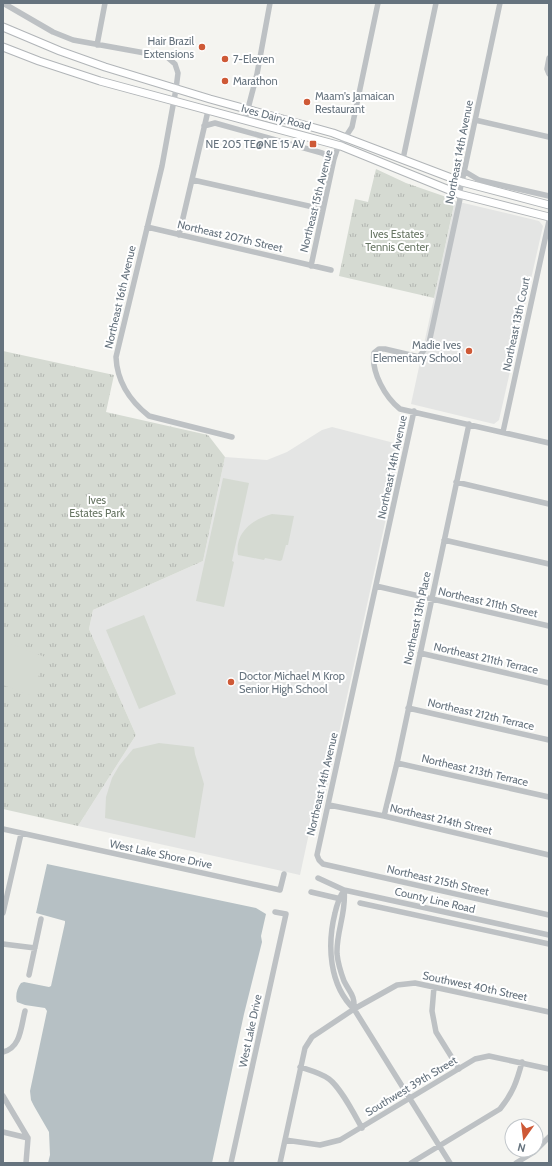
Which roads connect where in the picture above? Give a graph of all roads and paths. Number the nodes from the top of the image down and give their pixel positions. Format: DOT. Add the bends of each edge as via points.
graph roads {
  1 [pos="3,3"];
  2 [pos="105,3"];
  3 [pos="270,3"];
  4 [pos="378,3"];
  5 [pos="436,3"];
  6 [pos="500,3"];
  7 [pos="3,27"];
  8 [pos="97,45"];
  9 [pos="3,47"];
  10 [pos="549,58"];
  11 [pos="549,74"];
  12 [pos="176,89"];
  13 [pos="173,101"];
  14 [pos="248,110"];
  15 [pos="208,111"];
  16 [pos="245,120"];
  17 [pos="475,120"];
  18 [pos="204,126"];
  19 [pos="549,137"];
  20 [pos="345,138"];
  21 [pos="341,146"];
  22 [pos="334,159"];
  23 [pos="403,159"];
  24 [pos="464,171"];
  25 [pos="193,180"];
  26 [pos="462,182"];
  27 [pos="459,194"];
  28 [pos="549,196"];
  29 [pos="549,205"];
  30 [pos="322,209"];
  31 [pos="549,217"];
  32 [pos="549,221"];
  33 [pos="147,227"];
  34 [pos="179,235"];
  35 [pos="311,266"];
  36 [pos="332,270"];
  37 [pos="414,411"];
  38 [pos="468,424"];
  39 [pos="503,432"];
  40 [pos="232,437"];
  41 [pos="549,443"];
  42 [pos="456,482"];
  43 [pos="549,504"];
  44 [pos="444,540"];
  45 [pos="549,564"];
  46 [pos="376,586"];
  47 [pos="431,599"];
  48 [pos="549,626"];
  49 [pos="420,653"];
  50 [pos="549,682"];
  51 [pos="408,708"];
  52 [pos="549,740"];
  53 [pos="397,763"];
  54 [pos="549,797"];
  55 [pos="329,805"];
  56 [pos="384,816"];
  57 [pos="3,829"];
  58 [pos="21,834"];
  59 [pos="549,855"];
  60 [pos="324,864"];
  61 [pos="284,874"];
  62 [pos="318,878"];
  63 [pos="344,890"];
  64 [pos="311,892"];
  65 [pos="338,899"];
  66 [pos="345,900"];
  67 [pos="360,902"];
  68 [pos="3,912"];
  69 [pos="275,912"];
  70 [pos="549,915"];
  71 [pos="41,919"];
  72 [pos="549,935"];
  73 [pos="3,944"];
  74 [pos="549,944"];
  75 [pos="35,948"];
  76 [pos="29,975"];
  77 [pos="434,987"];
  78 [pos="354,1009"];
  79 [pos="25,1011"];
  80 [pos="549,1012"];
  81 [pos="3,1052"];
  82 [pos="522,1062"];
  83 [pos="300,1067"];
  84 [pos="459,1069"];
  85 [pos="549,1069"];
  86 [pos="3,1096"];
  87 [pos="411,1099"];
  88 [pos="362,1128"];
  89 [pos="3,1132"];
  90 [pos="549,1137"];
  91 [pos="28,1138"];
  92 [pos="285,1140"];
  93 [pos="440,1146"];
  94 [pos="26,1163"];
  95 [pos="231,1163"];
  96 [pos="280,1163"];
  97 [pos="411,1163"];
  98 [pos="450,1163"];
  99 [pos="516,1163"];
  1 -- 8 [label="street, Northeast 16th Avenue" via="53,32 73,40"];
  2 -- 8 [label="street"];
  3 -- 14 [label="street"];
  4 -- 20 [label="street, Northeast 15th Avenue" via="352,127"];
  5 -- 23 [label="street"];
  6 -- 17 [label="street, Northeast 14th Avenue"];
  7 -- 12 [label="main road, Ives Dairy Road" via="60,51"];
  8 -- 12 [label="street, Northeast 16th Avenue" via="167,57 175,64 178,73"];
  9 -- 13 [label="main road, Ives Dairy Road" via="100,81"];
  10 -- 11 [label="street" via="546,68"];
  12 -- 13 [label="street, Northeast 16th Avenue"];
  12 -- 14 [label="main road, Ives Dairy Road"];
  13 -- 15 [label="main road, Ives Dairy Road"];
  13 -- 33 [label="street, Northeast 16th Avenue" via="162,166"];
  14 -- 16 [label="street"];
  14 -- 20 [label="main road, Ives Dairy Road"];
  15 -- 16 [label="main road, Ives Dairy Road"];
  15 -- 18 [label="street"];
  16 -- 21 [label="main road, Ives Dairy Road"];
  17 -- 19 [label="street"];
  17 -- 24 [label="street, Northeast 14th Avenue"];
  18 -- 22 [label="street" via="214,123 322,152"];
  18 -- 25 [label="street"];
  20 -- 21 [label="street, Northeast 15th Avenue"];
  20 -- 23 [label="main road, Ives Dairy Road"];
  21 -- 22 [label="street, Northeast 15th Avenue"];
  21 -- 27 [label="main road, Ives Dairy Road"];
  22 -- 30 [label="street, Northeast 15th Avenue"];
  23 -- 26 [label="main road, Ives Dairy Road"];
  24 -- 26 [label="street, Northeast 14th Avenue"];
  24 -- 28 [label="street" via="479,180"];
  25 -- 30 [label="street"];
  25 -- 34 [label="street"];
  26 -- 27 [label="street, Northeast 14th Avenue"];
  26 -- 29 [label="main road, Ives Dairy Road"];
  27 -- 31 [label="main road, Ives Dairy Road"];
  27 -- 37 [label="street, Northeast 14th Avenue" via="459,206 429,343 419,357 385,349 379,349 374,354 375,371 385,392 400,409"];
  30 -- 35 [label="street, Northeast 15th Avenue"];
  32 -- 39 [label="street, Northeast 13th Court"];
  33 -- 34 [label="street, Northeast 207th Street"];
  33 -- 40 [label="street, Northeast 16th Avenue" via="116,357 119,378 130,397 149,416"];
  34 -- 35 [label="street, Northeast 207th Street"];
  35 -- 36 [label="street, Northeast 207th Street"];
  37 -- 38 [label="street"];
  37 -- 46 [label="street, Northeast 14th Avenue"];
  38 -- 39 [label="street"];
  38 -- 42 [label="street, Northeast 13th Place"];
  39 -- 41 [label="street"];
  42 -- 43 [label="street"];
  42 -- 44 [label="street, Northeast 13th Place"];
  44 -- 45 [label="street"];
  44 -- 47 [label="street, Northeast 13th Place"];
  46 -- 47 [label="street, Northeast 211th Street"];
  46 -- 55 [label="street, Northeast 14th Avenue"];
  47 -- 48 [label="street, Northeast 211th Street"];
  47 -- 49 [label="street, Northeast 13th Place"];
  49 -- 50 [label="street, Northeast 211th Terrace"];
  49 -- 51 [label="street, Northeast 13th Place"];
  51 -- 52 [label="street, Northeast 212th Terrace"];
  51 -- 53 [label="street, Northeast 13th Place"];
  53 -- 54 [label="street, Northeast 213th Terrace"];
  53 -- 56 [label="street, Northeast 13th Place"];
  55 -- 56 [label="street, Northeast 214th Street"];
  55 -- 60 [label="street, Northeast 14th Avenue" via="317,855"];
  56 -- 59 [label="street, Northeast 214th Street"];
  57 -- 58 [label="street"];
  58 -- 61 [label="street, West Lake Shore Drive" via="280,890"];
  58 -- 68 [label="street"];
  60 -- 70 [label="street, Northeast 215th Street"];
  62 -- 63 [label="street, County Line Road"];
  63 -- 65 [label="street"];
  63 -- 66 [label="street"];
  63 -- 72 [label="street, County Line Road"];
  64 -- 65 [label="street"];
  65 -- 66 [label="street"];
  65 -- 78 [label="street" via="332,923 330,955 337,982"];
  66 -- 78 [label="street" via="337,954 344,980 354,1000"];
  67 -- 74 [label="street"];
  69 -- 95 [label="street, West Lake Drive" via="286,914"];
  71 -- 75 [label="street"];
  73 -- 75 [label="street"];
  75 -- 76 [label="street"];
  77 -- 78 [label="street, Southwest 40th Street" via="416,983 397,985"];
  77 -- 80 [label="street, Southwest 40th Street"];
  77 -- 84 [label="street" via="432,1011 436,1032"];
  78 -- 83 [label="street, Southwest 40th Street" via="312,1038 305,1048"];
  78 -- 87 [label="street"];
  79 -- 81 [label="street" via="16,1045"];
  82 -- 84 [label="street, Southwest 39th Street" via="490,1056 475,1059"];
  82 -- 85 [label="street, Southwest 39th Street"];
  82 -- 93 [label="street" via="510,1097 500,1109"];
  83 -- 88 [label="street" via="328,1078 336,1086"];
  83 -- 92 [label="street, Southwest 40th Street"];
  84 -- 87 [label="street, Southwest 39th Street"];
  86 -- 91 [label="street"];
  87 -- 88 [label="street, Southwest 39th Street"];
  87 -- 93 [label="street"];
  88 -- 92 [label="street, Southwest 39th Street" via="340,1140 320,1145"];
  89 -- 91 [label="street"];
  90 -- 99 [label="street" via="534,1152"];
  91 -- 94 [label="street"];
  92 -- 96 [label="street, Southwest 40th Street"];
  93 -- 97 [label="street"];
  93 -- 98 [label="street"];
}
